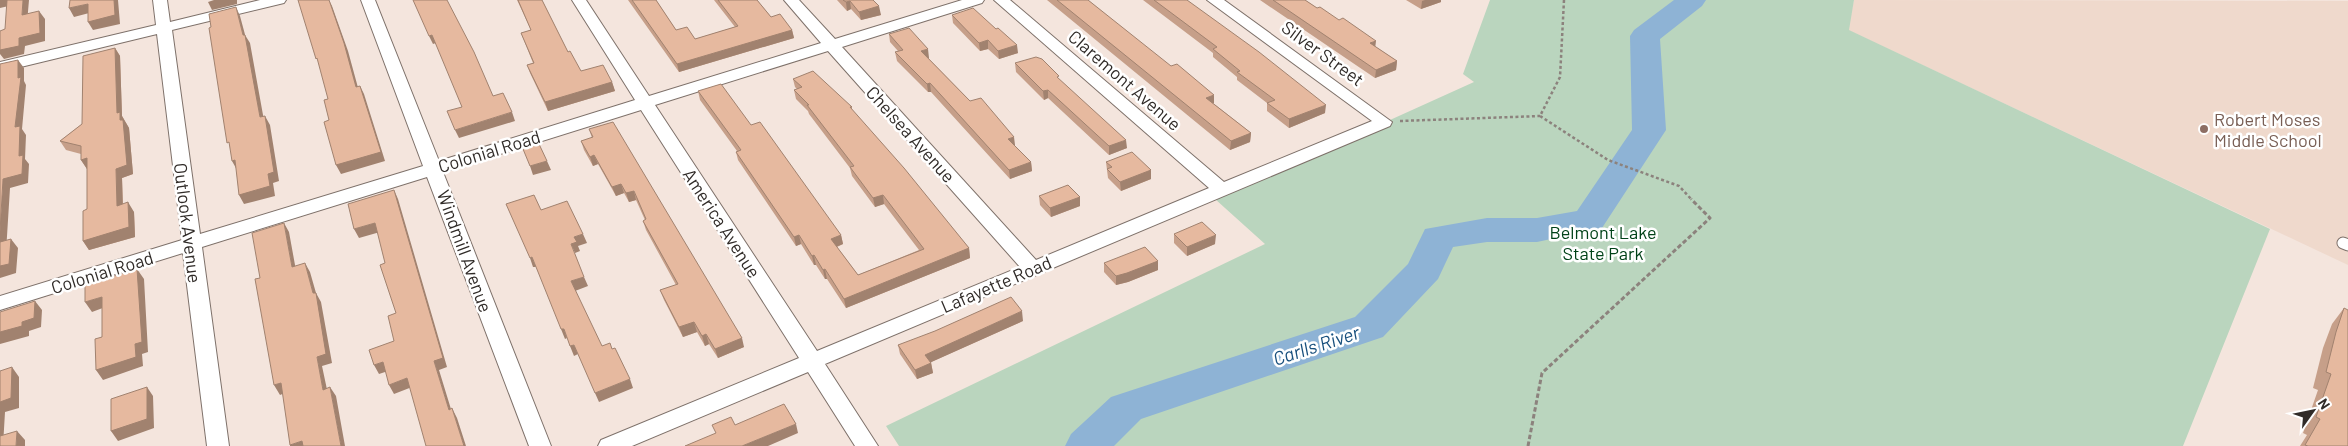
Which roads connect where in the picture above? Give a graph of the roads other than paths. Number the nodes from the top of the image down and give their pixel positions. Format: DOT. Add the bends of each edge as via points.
graph roads {
  1 [pos="160,0"];
  2 [pos="279,0"];
  3 [pos="368,0"];
  4 [pos="579,0"];
  5 [pos="791,0"];
  6 [pos="978,0"];
  7 [pos="1001,0"];
  8 [pos="1214,0"];
  9 [pos="164,27"];
  10 [pos="831,45"];
  11 [pos="0,67"];
  12 [pos="645,103"];
  13 [pos="1384,122"];
  14 [pos="434,168"];
  15 [pos="1222,190"];
  16 [pos="191,244"];
  17 [pos="1032,268"];
  18 [pos="0,303"];
  19 [pos="811,361"];
  20 [pos="218,446"];
  21 [pos="540,446"];
  22 [pos="609,446"];
  23 [pos="867,446"];
  1 -- 9 [label="street, Outlook Avenue"];
  2 -- 9 [label="street"];
  3 -- 14 [label="street, Windmill Avenue"];
  4 -- 12 [label="street, America Avenue"];
  5 -- 10 [label="street, Chelsea Avenue"];
  6 -- 10 [label="street, Colonial Road"];
  7 -- 15 [label="street, Claremont Avenue"];
  8 -- 13 [label="street, Silver Street"];
  9 -- 11 [label="street"];
  9 -- 16 [label="street, Outlook Avenue"];
  10 -- 12 [label="street, Colonial Road"];
  10 -- 17 [label="street, Chelsea Avenue"];
  12 -- 14 [label="street, Colonial Road"];
  12 -- 19 [label="street, America Avenue"];
  13 -- 15 [label="street, Lafayette Road"];
  14 -- 16 [label="street, Colonial Road"];
  14 -- 21 [label="street, Windmill Avenue"];
  15 -- 17 [label="street, Lafayette Road"];
  16 -- 18 [label="street, Colonial Road"];
  16 -- 20 [label="street, Outlook Avenue"];
  17 -- 19 [label="street, Lafayette Road"];
  19 -- 22 [label="street, Lafayette Road"];
  19 -- 23 [label="street, America Avenue"];
}
